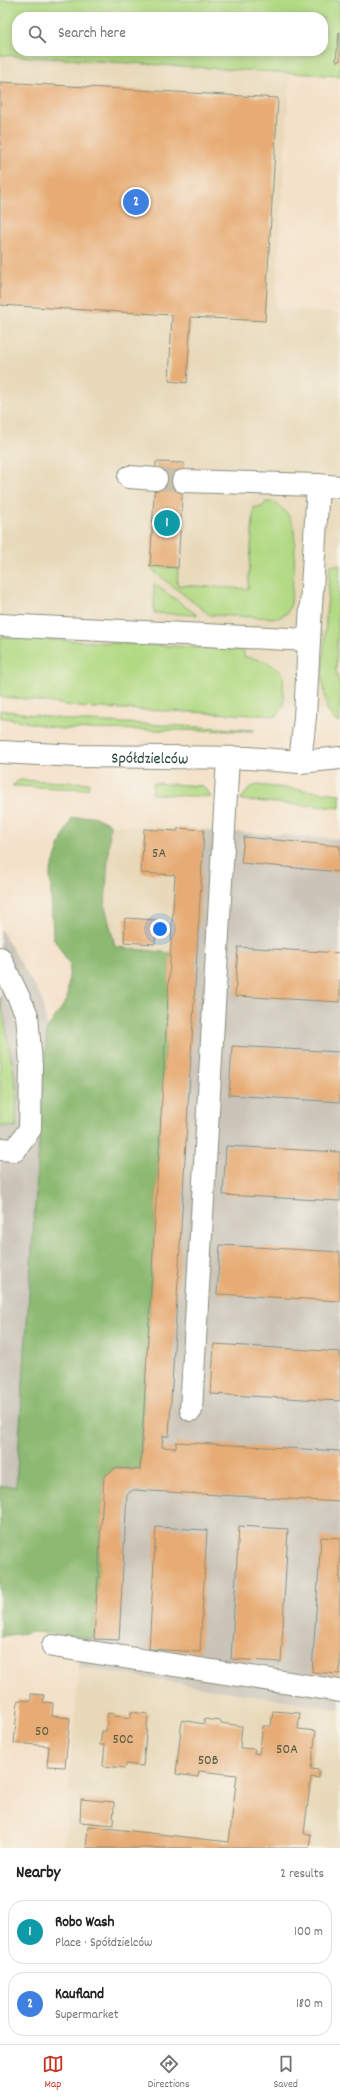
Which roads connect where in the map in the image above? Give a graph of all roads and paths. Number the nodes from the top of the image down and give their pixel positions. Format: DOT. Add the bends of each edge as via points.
graph roads {
  1 [pos="129,477"];
  2 [pos="156,479"];
  3 [pos="183,480"];
  4 [pos="318,485"];
  5 [pos="340,487"];
  6 [pos="0,625"];
  7 [pos="309,640"];
  8 [pos="0,752"];
  9 [pos="228,758"];
  10 [pos="340,758"];
  11 [pos="300,762"];
  12 [pos="340,775"];
  13 [pos="0,958"];
  14 [pos="0,1149"];
  15 [pos="191,1410"];
  16 [pos="53,1646"];
  17 [pos="340,1690"];
  1 -- 2 [label="street"];
  3 -- 4 [label="street"];
  4 -- 5 [label="street"];
  4 -- 7 [label="street"];
  6 -- 7 [label="street"];
  7 -- 11 [label="street"];
  8 -- 9 [label="street, Spółdzielców"];
  9 -- 11 [label="street, Spółdzielców"];
  9 -- 15 [label="street"];
  10 -- 11 [label="street, Spółdzielców"];
  11 -- 12 [label="street, Spółdzielców"];
  13 -- 14 [label="street" via="27,1015 31,1064 30,1129 15,1150"];
  16 -- 17 [label="street"];
}
